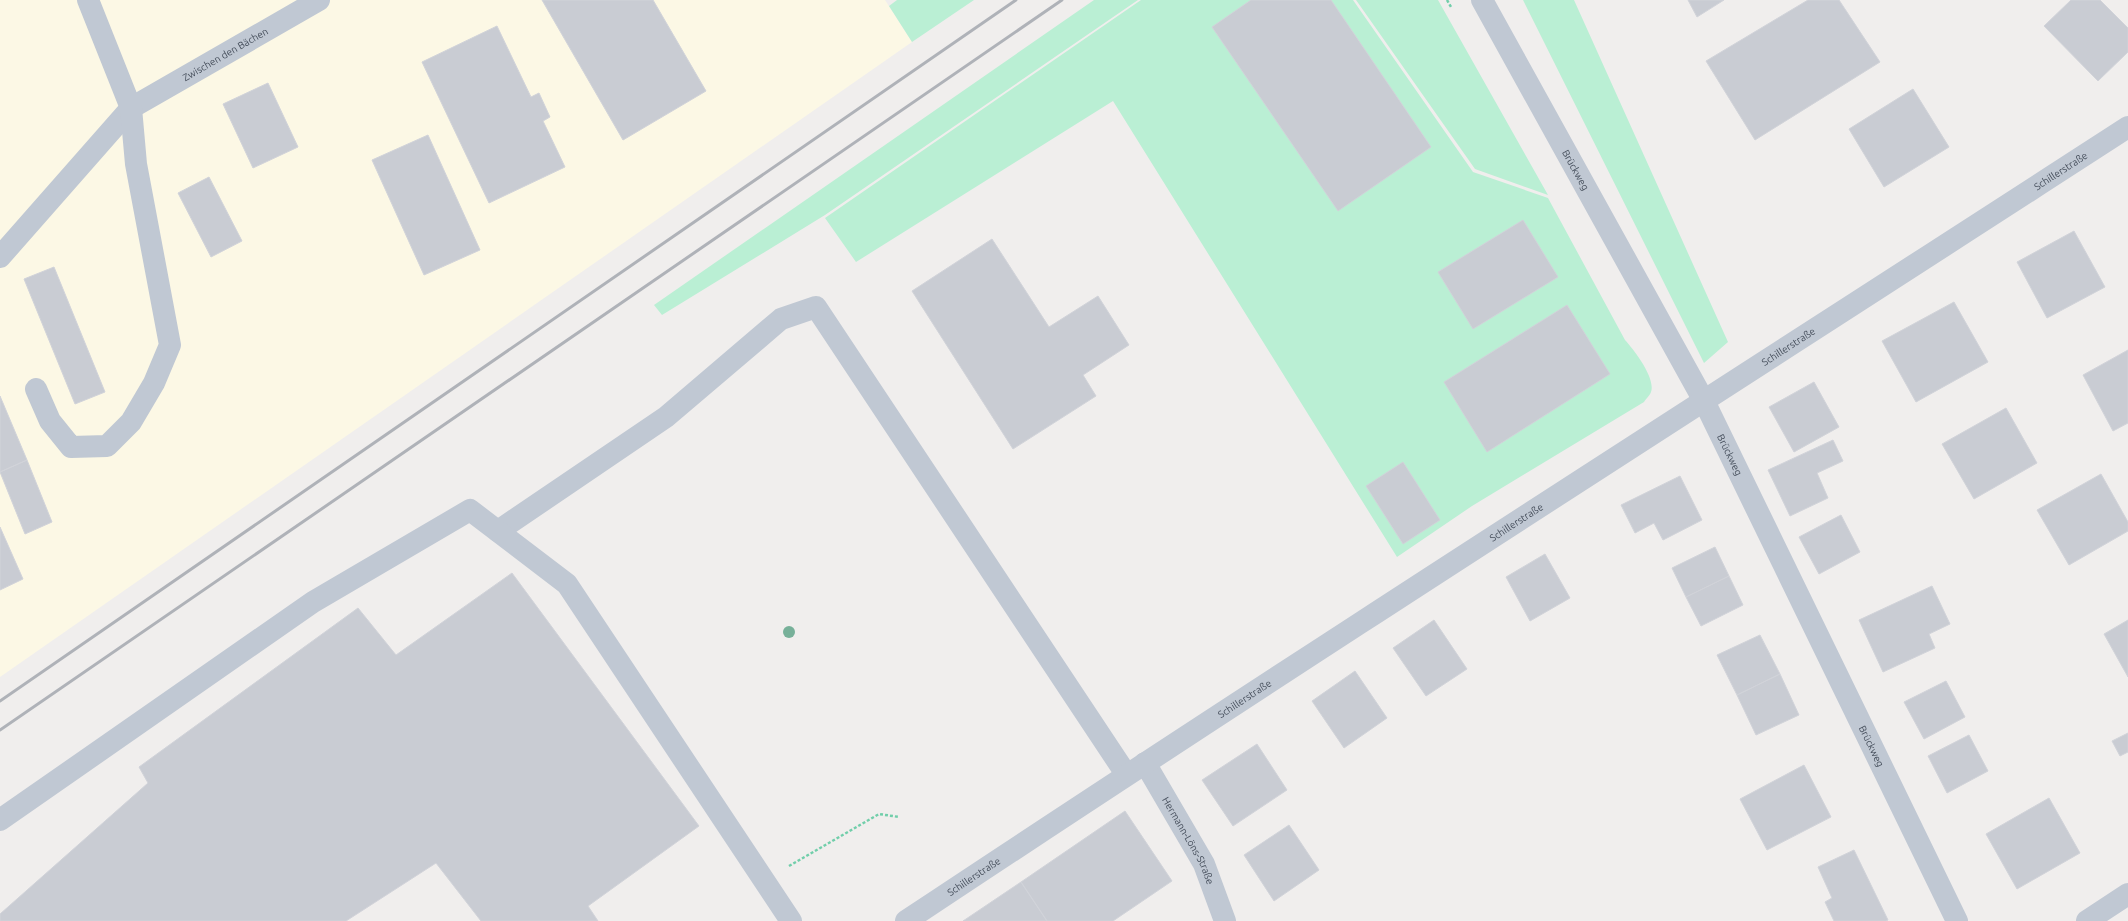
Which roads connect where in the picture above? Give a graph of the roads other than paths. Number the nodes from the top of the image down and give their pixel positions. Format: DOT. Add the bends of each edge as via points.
graph roads {
  1 [pos="88,0"];
  2 [pos="319,0"];
  3 [pos="1482,0"];
  4 [pos="132,108"];
  5 [pos="2128,126"];
  6 [pos="0,257"];
  7 [pos="36,389"];
  8 [pos="1704,401"];
  9 [pos="498,532"];
  10 [pos="1144,763"];
  11 [pos="1126,774"];
  12 [pos="0,820"];
  13 [pos="2128,894"];
  14 [pos="791,921"];
  15 [pos="906,921"];
  16 [pos="1225,921"];
  17 [pos="1957,921"];
  18 [pos="2087,921"];
  1 -- 4 [label="street"];
  2 -- 4 [label="street, Zwischen den Bächen"];
  3 -- 8 [label="street, Brückweg"];
  4 -- 6 [label="street, Zwischen den Bächen"];
  4 -- 7 [label="street" via="136,164 170,345 154,383 131,422 107,446 71,447 50,421"];
  5 -- 8 [label="street, Schillerstraße"];
  8 -- 10 [label="street, Schillerstraße"];
  8 -- 17 [label="street, Brückweg"];
  9 -- 11 [label="street" via="666,418 781,319 816,307"];
  9 -- 12 [label="street" via="470,510 313,602"];
  9 -- 14 [label="street" via="567,584"];
  10 -- 11 [label="street, Schillerstraße"];
  10 -- 16 [label="street, Hermann-Löns-Straße" via="1204,864"];
  11 -- 15 [label="street, Schillerstraße"];
  13 -- 18 [label="street"];
}
